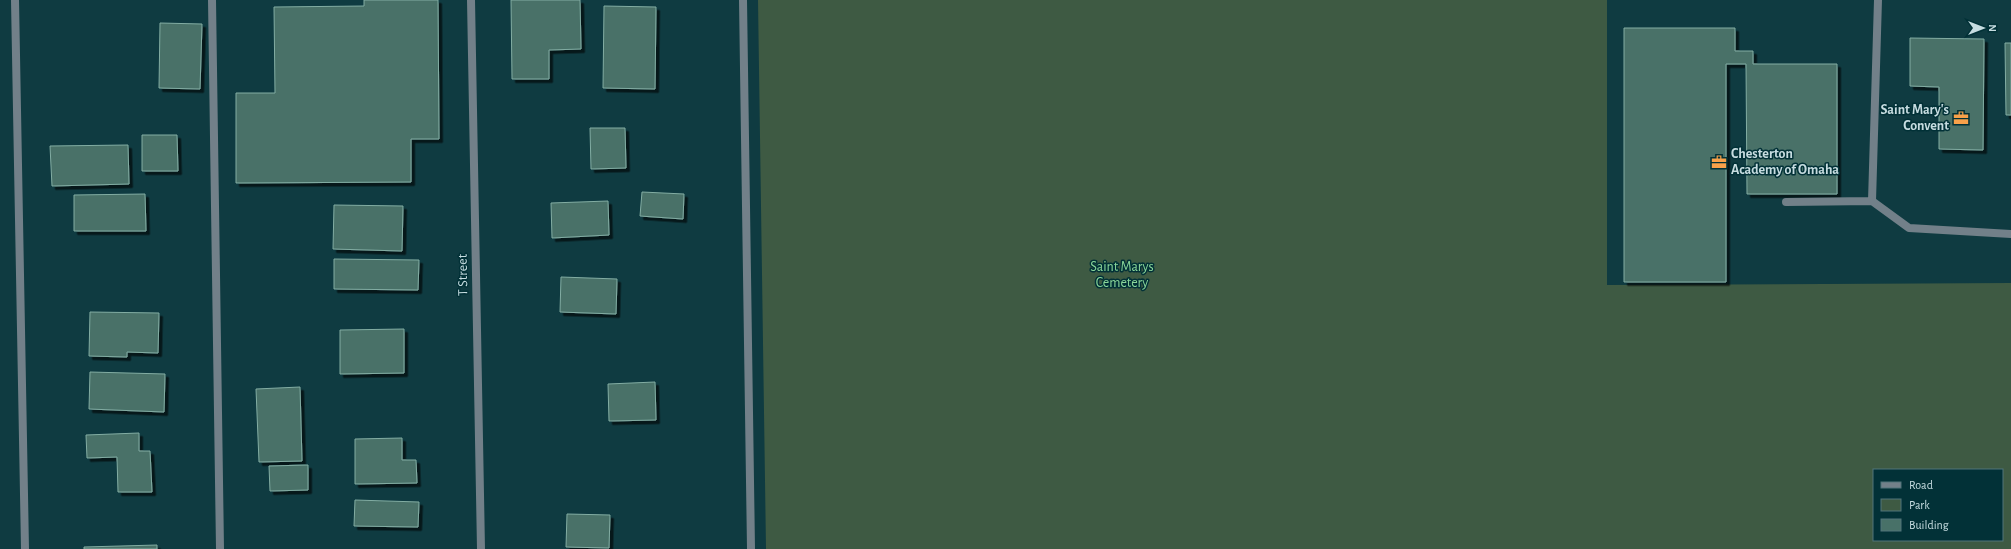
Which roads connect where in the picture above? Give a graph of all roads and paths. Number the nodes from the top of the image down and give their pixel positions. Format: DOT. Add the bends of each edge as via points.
graph roads {
  1 [pos="15,0"];
  2 [pos="212,0"];
  3 [pos="471,0"];
  4 [pos="743,0"];
  5 [pos="1878,0"];
  6 [pos="1872,201"];
  7 [pos="1786,202"];
  8 [pos="2011,234"];
  9 [pos="25,549"];
  10 [pos="220,549"];
  11 [pos="481,549"];
  12 [pos="751,549"];
  1 -- 9 [label="street"];
  2 -- 10 [label="street"];
  3 -- 11 [label="street, T Street"];
  4 -- 12 [label="street"];
  5 -- 6 [label="street"];
  6 -- 7 [label="street"];
  6 -- 8 [label="street" via="1909,228"];
}
